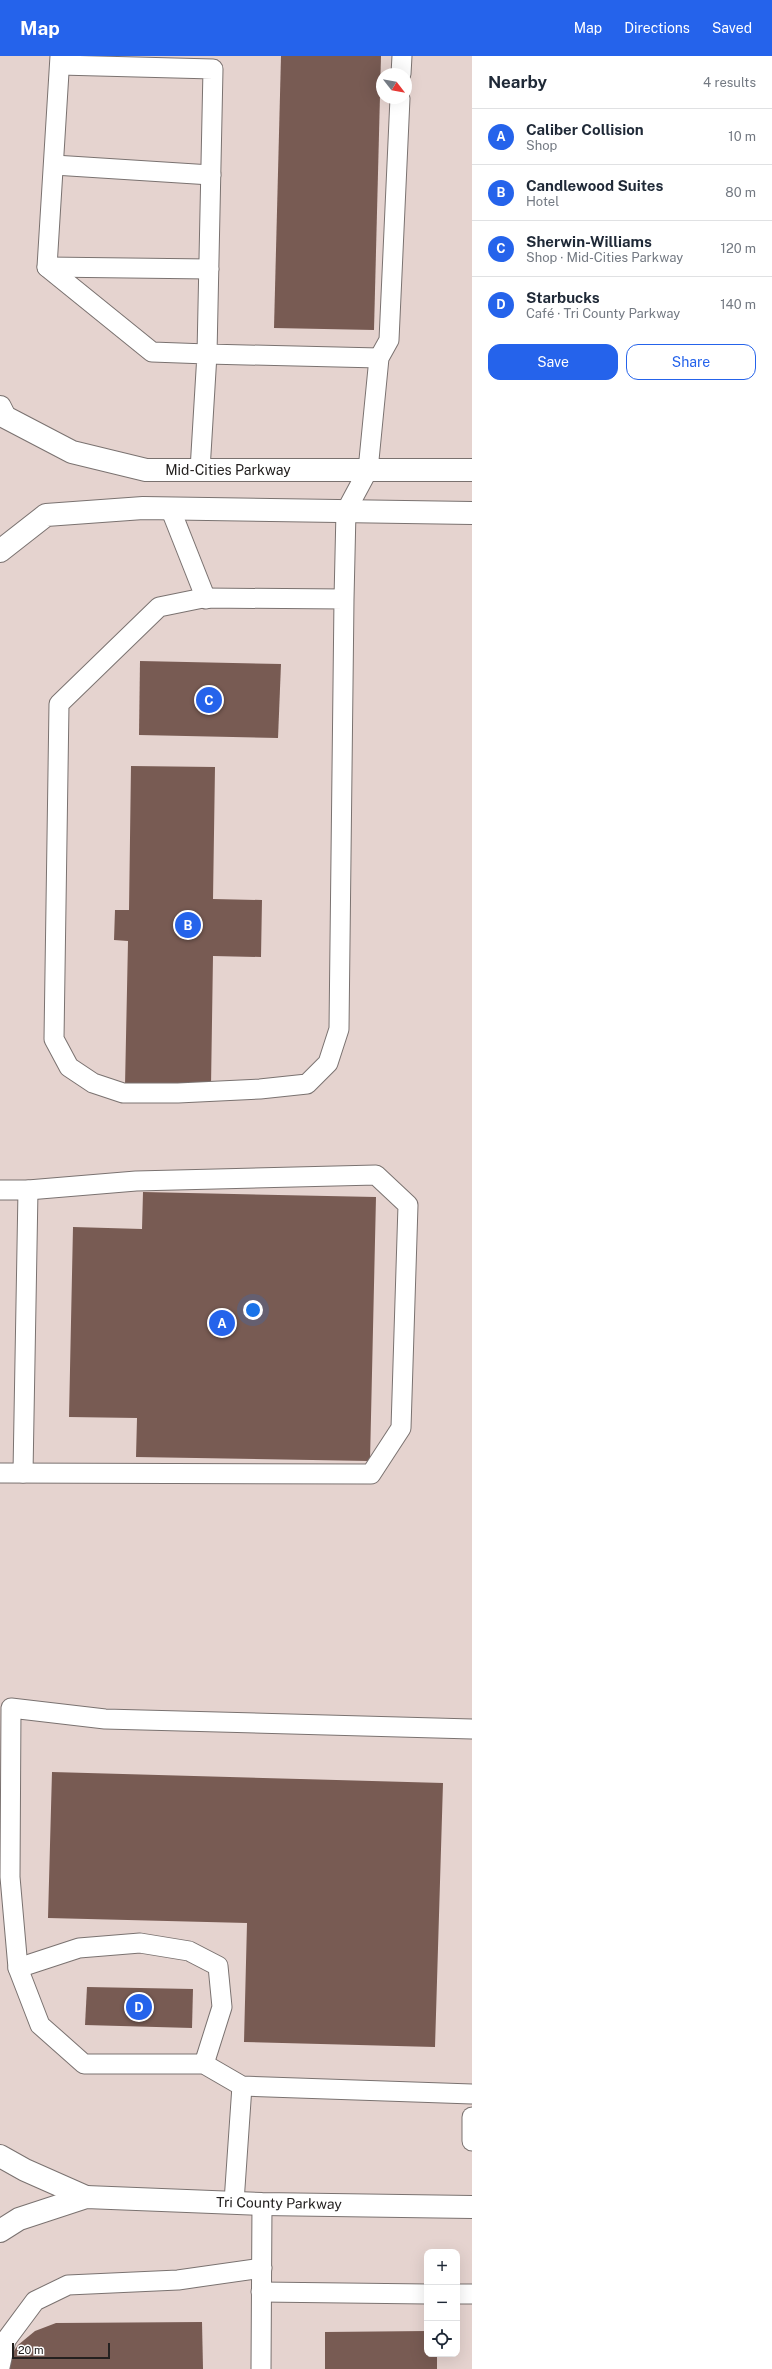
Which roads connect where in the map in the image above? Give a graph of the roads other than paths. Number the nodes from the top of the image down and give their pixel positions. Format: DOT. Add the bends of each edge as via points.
graph roads {
  1 [pos="402,56"];
  2 [pos="60,60"];
  3 [pos="401,68"];
  4 [pos="400,104"];
  5 [pos="54,166"];
  6 [pos="211,175"];
  7 [pos="47,267"];
  8 [pos="209,269"];
  9 [pos="207,354"];
  10 [pos="379,358"];
  11 [pos="0,407"];
  12 [pos="200,470"];
  13 [pos="368,470"];
  14 [pos="472,470"];
  15 [pos="170,508"];
  16 [pos="346,511"];
  17 [pos="472,513"];
  18 [pos="0,551"];
  19 [pos="206,598"];
  20 [pos="344,599"];
  21 [pos="0,1190"];
  22 [pos="28,1190"];
  23 [pos="0,1473"];
  24 [pos="24,1473"];
  25 [pos="6,1707"];
  26 [pos="472,1730"];
  27 [pos="18,1968"];
  28 [pos="204,2064"];
  29 [pos="242,2086"];
  30 [pos="472,2094"];
  31 [pos="472,2117"];
  32 [pos="472,2141"];
  33 [pos="0,2156"];
  34 [pos="86,2197"];
  35 [pos="234,2202"];
  36 [pos="262,2204"];
  37 [pos="472,2207"];
  38 [pos="0,2231"];
  39 [pos="262,2268"];
  40 [pos="261,2292"];
  41 [pos="424,2294"];
  42 [pos="460,2294"];
  43 [pos="472,2294"];
  44 [pos="0,2367"];
  45 [pos="261,2369"];
  1 -- 3 [label="lane"];
  2 -- 5 [label="lane"];
  2 -- 6 [label="lane" via="213,69"];
  4 -- 10 [label="lane" via="389,340"];
  5 -- 6 [label="lane"];
  5 -- 7 [label="lane"];
  6 -- 8 [label="lane"];
  7 -- 8 [label="lane"];
  7 -- 9 [label="lane" via="152,352"];
  8 -- 9 [label="lane"];
  9 -- 10 [label="lane"];
  9 -- 12 [label="lane"];
  10 -- 13 [label="lane"];
  11 -- 12 [label="street, Mid-Cities Parkway" via="5,417 72,452 146,470"];
  12 -- 13 [label="street, Mid-Cities Parkway"];
  13 -- 14 [label="street, Mid-Cities Parkway"];
  13 -- 16 [label="lane"];
  15 -- 16 [label="street"];
  15 -- 18 [label="street" via="46,516"];
  15 -- 19 [label="lane"];
  16 -- 17 [label="street"];
  16 -- 20 [label="lane"];
  19 -- 20 [label="lane"];
  19 -- 20 [label="lane" via="159,606 59,704 54,1038 69,1067 93,1083 123,1093 223,1091 307,1084 328,1063 339,1029"];
  21 -- 22 [label="lane"];
  22 -- 24 [label="lane"];
  22 -- 24 [label="lane" via="136,1181 376,1175 408,1205 401,1428 371,1474"];
  23 -- 24 [label="lane"];
  25 -- 26 [label="lane" via="105,1719"];
  25 -- 27 [label="lane" via="10,1877"];
  27 -- 28 [label="lane" via="40,2025 84,2064"];
  27 -- 28 [label="lane" via="79,1948 140,1943 189,1951 218,1966 222,2007"];
  28 -- 29 [label="lane"];
  29 -- 30 [label="lane"];
  29 -- 35 [label="lane"];
  31 -- 32 [label="lane"];
  33 -- 34 [label="street, Tri County Parkway"];
  34 -- 35 [label="street, Tri County Parkway"];
  34 -- 38 [label="street, Tri County Parkway" via="19,2219"];
  35 -- 36 [label="street, Tri County Parkway"];
  36 -- 37 [label="street, Tri County Parkway"];
  36 -- 39 [label="lane"];
  39 -- 40 [label="lane"];
  39 -- 44 [label="lane" via="178,2280 68,2285 35,2301 6,2340"];
  40 -- 41 [label="lane"];
  40 -- 45 [label="lane"];
  42 -- 43 [label="lane"];
}
